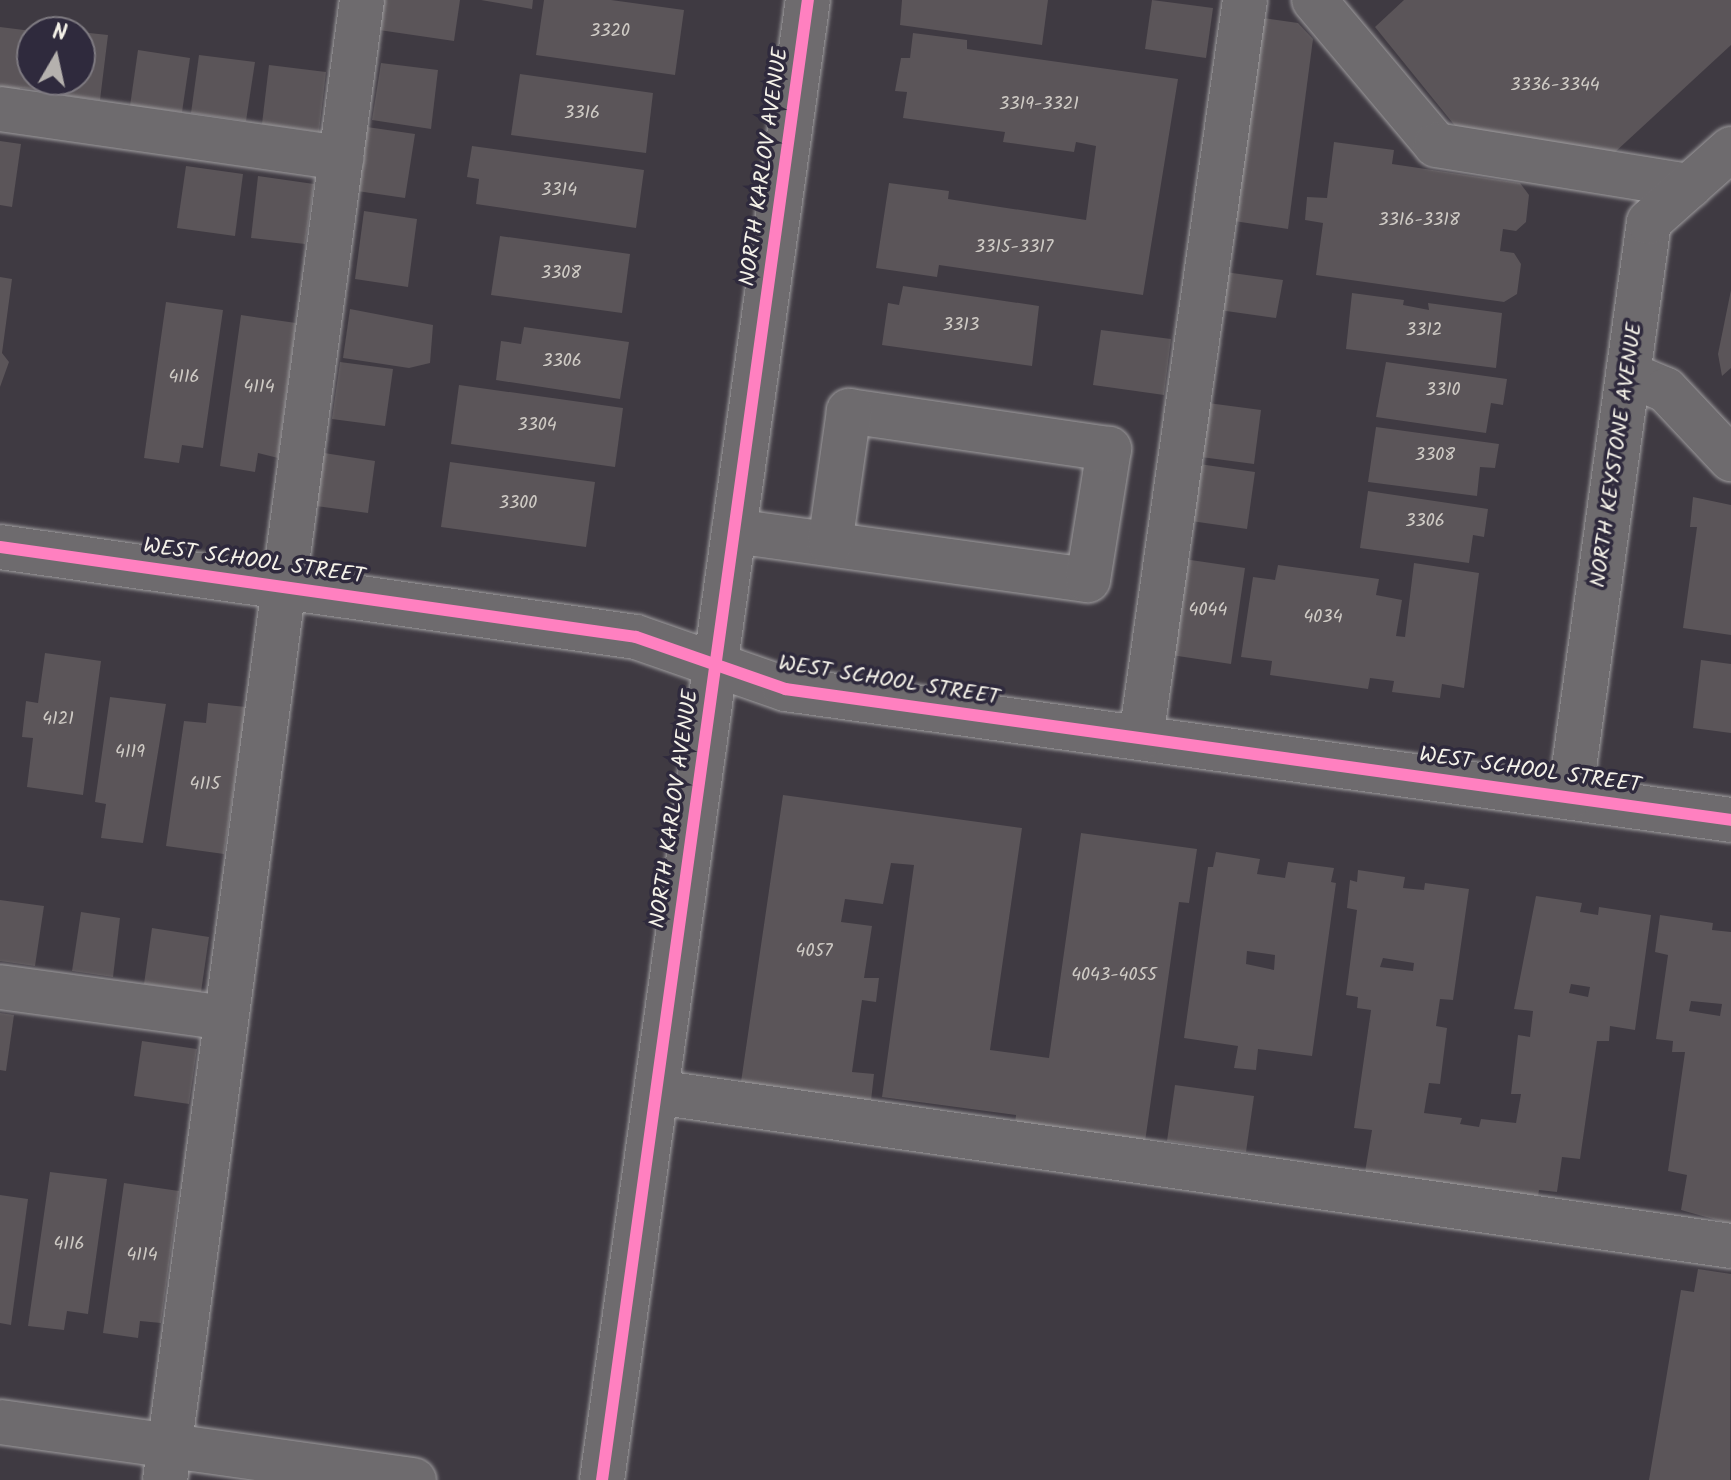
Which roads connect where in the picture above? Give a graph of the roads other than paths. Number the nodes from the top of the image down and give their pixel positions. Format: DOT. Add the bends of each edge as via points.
graph roads {
  1 [pos="362,0"];
  2 [pos="808,0"];
  3 [pos="1245,0"];
  4 [pos="1314,0"];
  5 [pos="0,109"];
  6 [pos="1731,149"];
  7 [pos="341,158"];
  8 [pos="1690,186"];
  9 [pos="1628,374"];
  10 [pos="1731,459"];
  11 [pos="734,531"];
  12 [pos="830,544"];
  13 [pos="0,547"];
  14 [pos="284,587"];
  15 [pos="716,665"];
  16 [pos="1141,738"];
  17 [pos="1570,797"];
  18 [pos="1731,820"];
  19 [pos="0,987"];
  20 [pos="226,1018"];
  21 [pos="656,1092"];
  22 [pos="1731,1246"];
  23 [pos="0,1422"];
  24 [pos="167,1463"];
  25 [pos="414,1480"];
  26 [pos="602,1480"];
  1 -- 7 [label="street"];
  2 -- 11 [label="street, NORTH KARLOV AVENUE"];
  3 -- 16 [label="street"];
  4 -- 8 [label="street" via="1436,145"];
  5 -- 7 [label="street"];
  6 -- 8 [label="street, NORTH KEYSTONE AVENUE"];
  7 -- 14 [label="street"];
  8 -- 9 [label="street, NORTH KEYSTONE AVENUE" via="1649,222"];
  9 -- 10 [label="street" via="1666,390"];
  9 -- 17 [label="street, NORTH KEYSTONE AVENUE"];
  11 -- 12 [label="street"];
  11 -- 15 [label="street, NORTH KARLOV AVENUE"];
  12 -- 12 [label="street" via="1088,580 1109,449 849,411"];
  13 -- 14 [label="street, WEST SCHOOL STREET"];
  14 -- 15 [label="street, WEST SCHOOL STREET" via="636,637"];
  14 -- 20 [label="street"];
  15 -- 16 [label="street, WEST SCHOOL STREET" via="785,689"];
  15 -- 21 [label="street, NORTH KARLOV AVENUE"];
  16 -- 17 [label="street, WEST SCHOOL STREET"];
  17 -- 18 [label="street, WEST SCHOOL STREET"];
  19 -- 20 [label="street"];
  20 -- 24 [label="street"];
  21 -- 22 [label="street"];
  21 -- 26 [label="street, NORTH KARLOV AVENUE"];
  23 -- 24 [label="street"];
  24 -- 25 [label="street"];
}
